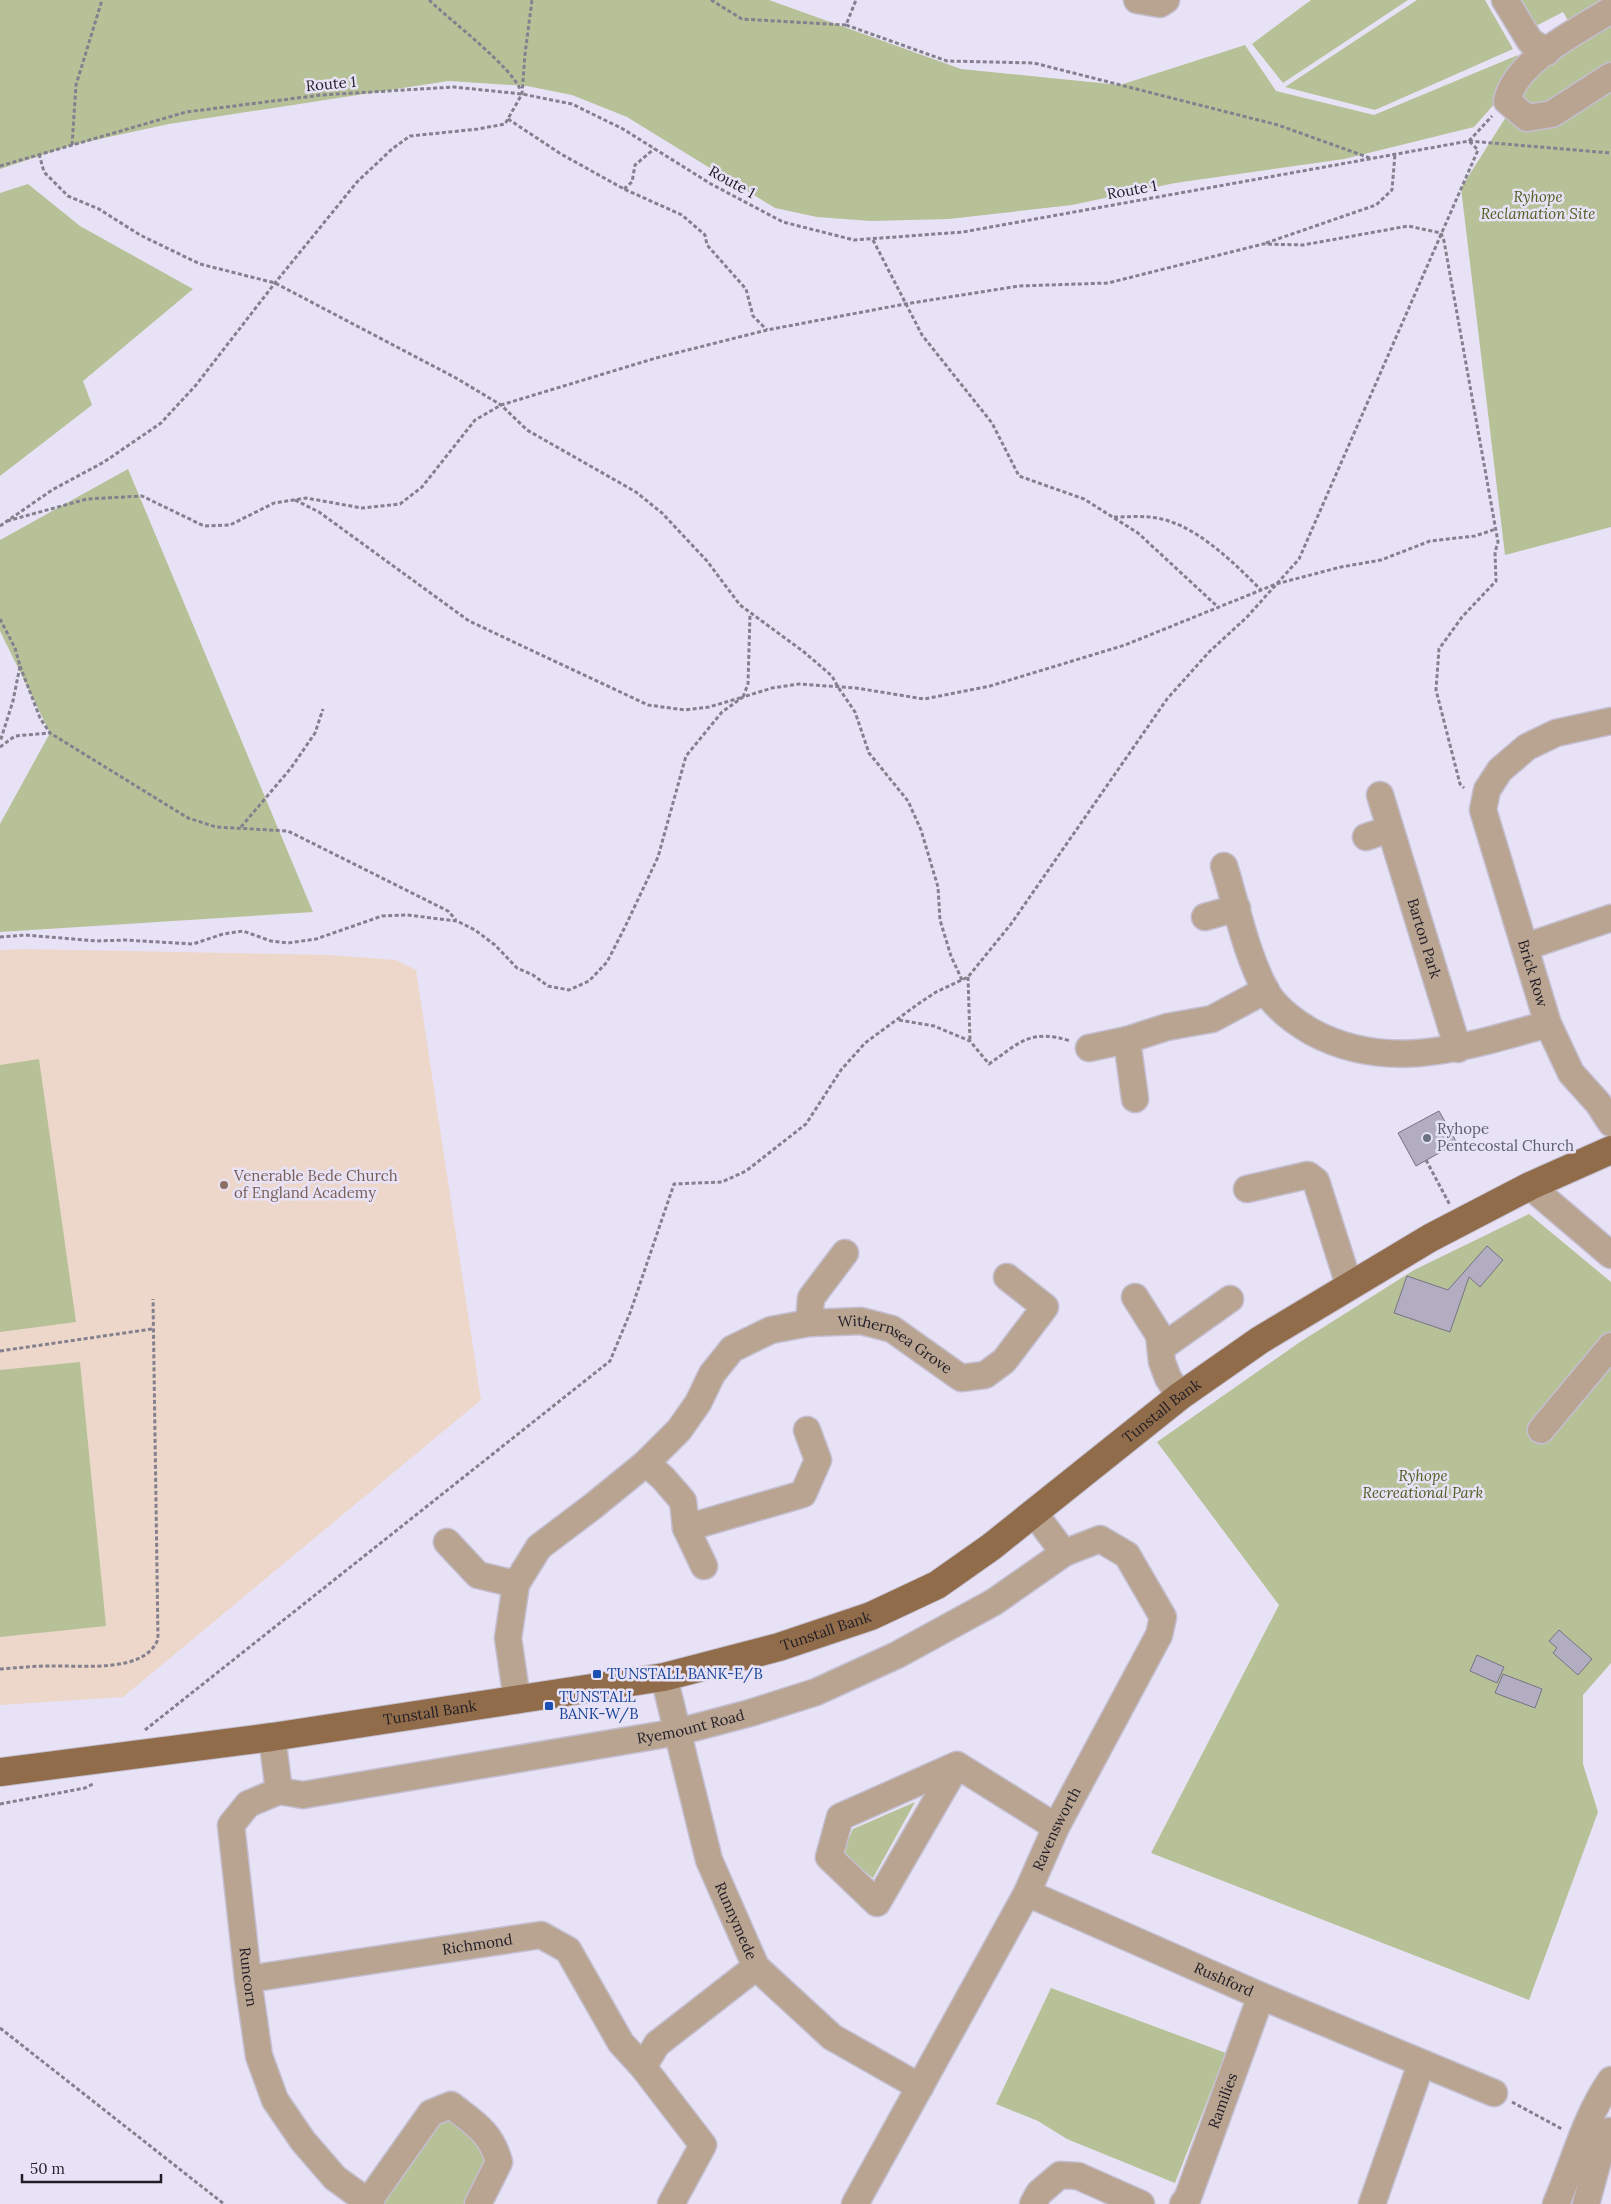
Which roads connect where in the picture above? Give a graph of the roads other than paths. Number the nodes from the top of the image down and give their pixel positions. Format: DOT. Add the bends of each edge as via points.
graph roads {
  1 [pos="1137,0"];
  2 [pos="1166,0"];
  3 [pos="1505,0"];
  4 [pos="1611,10"];
  5 [pos="1537,58"];
  6 [pos="1611,76"];
  7 [pos="1611,722"];
  8 [pos="1380,795"];
  9 [pos="1390,829"];
  10 [pos="1366,837"];
  11 [pos="1224,866"];
  12 [pos="1237,908"];
  13 [pos="1205,917"];
  14 [pos="1611,918"];
  15 [pos="1525,947"];
  16 [pos="1266,990"];
  17 [pos="1548,1024"];
  18 [pos="1126,1040"];
  19 [pos="1089,1048"];
  20 [pos="1458,1049"];
  21 [pos="1135,1100"];
  22 [pos="1607,1107"];
  23 [pos="1611,1150"];
  24 [pos="1530,1186"];
  25 [pos="1247,1189"];
  26 [pos="1607,1246"];
  27 [pos="845,1253"];
  28 [pos="1007,1277"];
  29 [pos="1349,1285"];
  30 [pos="1135,1297"];
  31 [pos="1230,1299"];
  32 [pos="809,1323"];
  33 [pos="1611,1346"];
  34 [pos="1161,1348"];
  35 [pos="1180,1396"];
  36 [pos="807,1430"];
  37 [pos="1541,1430"];
  38 [pos="646,1463"];
  39 [pos="1035,1514"];
  40 [pos="686,1528"];
  41 [pos="447,1542"];
  42 [pos="1064,1553"];
  43 [pos="704,1566"];
  44 [pos="516,1584"];
  45 [pos="664,1677"];
  46 [pos="517,1700"];
  47 [pos="678,1732"];
  48 [pos="272,1737"];
  49 [pos="957,1765"];
  50 [pos="0,1772"];
  51 [pos="279,1791"];
  52 [pos="1056,1827"];
  53 [pos="1027,1893"];
  54 [pos="756,1967"];
  55 [pos="248,1979"];
  56 [pos="1261,1996"];
  57 [pos="1421,2064"];
  58 [pos="643,2067"];
  59 [pos="1611,2080"];
  60 [pos="920,2087"];
  61 [pos="1494,2093"];
  62 [pos="1609,2131"];
  63 [pos="1565,2202"];
  64 [pos="370,2203"];
  65 [pos="478,2204"];
  66 [pos="672,2204"];
  67 [pos="855,2204"];
  68 [pos="1033,2204"];
  69 [pos="1141,2204"];
  70 [pos="1183,2204"];
  71 [pos="1372,2204"];
  72 [pos="1586,2204"];
  1 -- 2 [label="street" via="1160,4"];
  3 -- 5 [label="street"];
  4 -- 5 [label="street"];
  5 -- 6 [label="street" via="1509,90 1507,101 1526,118 1552,114"];
  7 -- 15 [label="street, Brick Row" via="1556,733 1527,747 1500,770 1487,790 1483,810"];
  8 -- 9 [label="street, Barton Park"];
  9 -- 10 [label="street"];
  9 -- 20 [label="street, Barton Park"];
  11 -- 12 [label="street"];
  12 -- 13 [label="street"];
  12 -- 16 [label="street" via="1247,946"];
  14 -- 15 [label="street"];
  15 -- 17 [label="street, Brick Row"];
  16 -- 18 [label="street" via="1212,1019"];
  16 -- 20 [label="street" via="1299,1024 1327,1040 1367,1053"];
  17 -- 20 [label="street"];
  17 -- 22 [label="street, Brick Row" via="1571,1073"];
  18 -- 19 [label="street"];
  18 -- 21 [label="street"];
  23 -- 24 [label="main road, Tunstall Bank"];
  24 -- 26 [label="street"];
  24 -- 29 [label="main road, Tunstall Bank"];
  25 -- 29 [label="street" via="1308,1176 1316,1181"];
  27 -- 32 [label="street" via="811,1298"];
  28 -- 32 [label="street, Withernsea Grove" via="1045,1307 1004,1361 985,1375 961,1378 892,1329 861,1321"];
  29 -- 35 [label="main road, Tunstall Bank" via="1260,1340"];
  30 -- 34 [label="street" via="1159,1335"];
  31 -- 34 [label="street"];
  32 -- 38 [label="street, Withernsea Grove" via="771,1330 732,1349 712,1374 680,1430"];
  33 -- 37 [label="street"];
  34 -- 35 [label="street" via="1162,1362"];
  35 -- 39 [label="main road, Tunstall Bank"];
  36 -- 40 [label="street" via="818,1460 803,1494"];
  38 -- 40 [label="street" via="682,1502"];
  38 -- 44 [label="street, Withernsea Grove" via="539,1547"];
  39 -- 42 [label="street"];
  39 -- 45 [label="main road, Tunstall Bank" via="937,1585 871,1616 779,1647"];
  40 -- 43 [label="street"];
  41 -- 44 [label="street" via="478,1575"];
  42 -- 47 [label="street, Ryemount Road" via="994,1602 897,1655 816,1692"];
  42 -- 52 [label="street, Ravensworth" via="1100,1539 1127,1555 1163,1617 1159,1635"];
  44 -- 46 [label="street, Withernsea Grove" via="508,1638"];
  45 -- 46 [label="main road, Tunstall Bank"];
  45 -- 47 [label="street, Runnymede"];
  46 -- 48 [label="main road, Tunstall Bank"];
  47 -- 51 [label="street, Ryemount Road" via="303,1795"];
  47 -- 54 [label="street, Runnymede" via="709,1860"];
  48 -- 50 [label="main road, Tunstall Bank"];
  48 -- 51 [label="street"];
  49 -- 49 [label="street" via="840,1817 829,1857 877,1903"];
  49 -- 52 [label="street"];
  51 -- 55 [label="street, Runcorn" via="248,1804 231,1825"];
  52 -- 53 [label="street, Ravensworth"];
  53 -- 56 [label="street, Rushford"];
  53 -- 60 [label="street, Ravensworth"];
  54 -- 58 [label="street" via="657,2044"];
  54 -- 60 [label="street, Runnymede" via="832,2037"];
  55 -- 58 [label="street, Richmond" via="541,1935 568,1950 622,2043"];
  55 -- 64 [label="street, Runcorn" via="259,2056 275,2100 303,2141 335,2178"];
  56 -- 57 [label="street, Rushford"];
  56 -- 70 [label="street, Ramilies"];
  57 -- 61 [label="street, Rushford"];
  57 -- 71 [label="street"];
  58 -- 66 [label="street, Richmond" via="702,2145"];
  59 -- 63 [label="street" via="1580,2138"];
  60 -- 67 [label="street, Ravensworth"];
  62 -- 72 [label="street"];
  64 -- 65 [label="street, Runcorn" via="431,2113 451,2106 484,2130 494,2145 499,2162"];
  68 -- 69 [label="street" via="1039,2193 1060,2175 1078,2176"];
}
